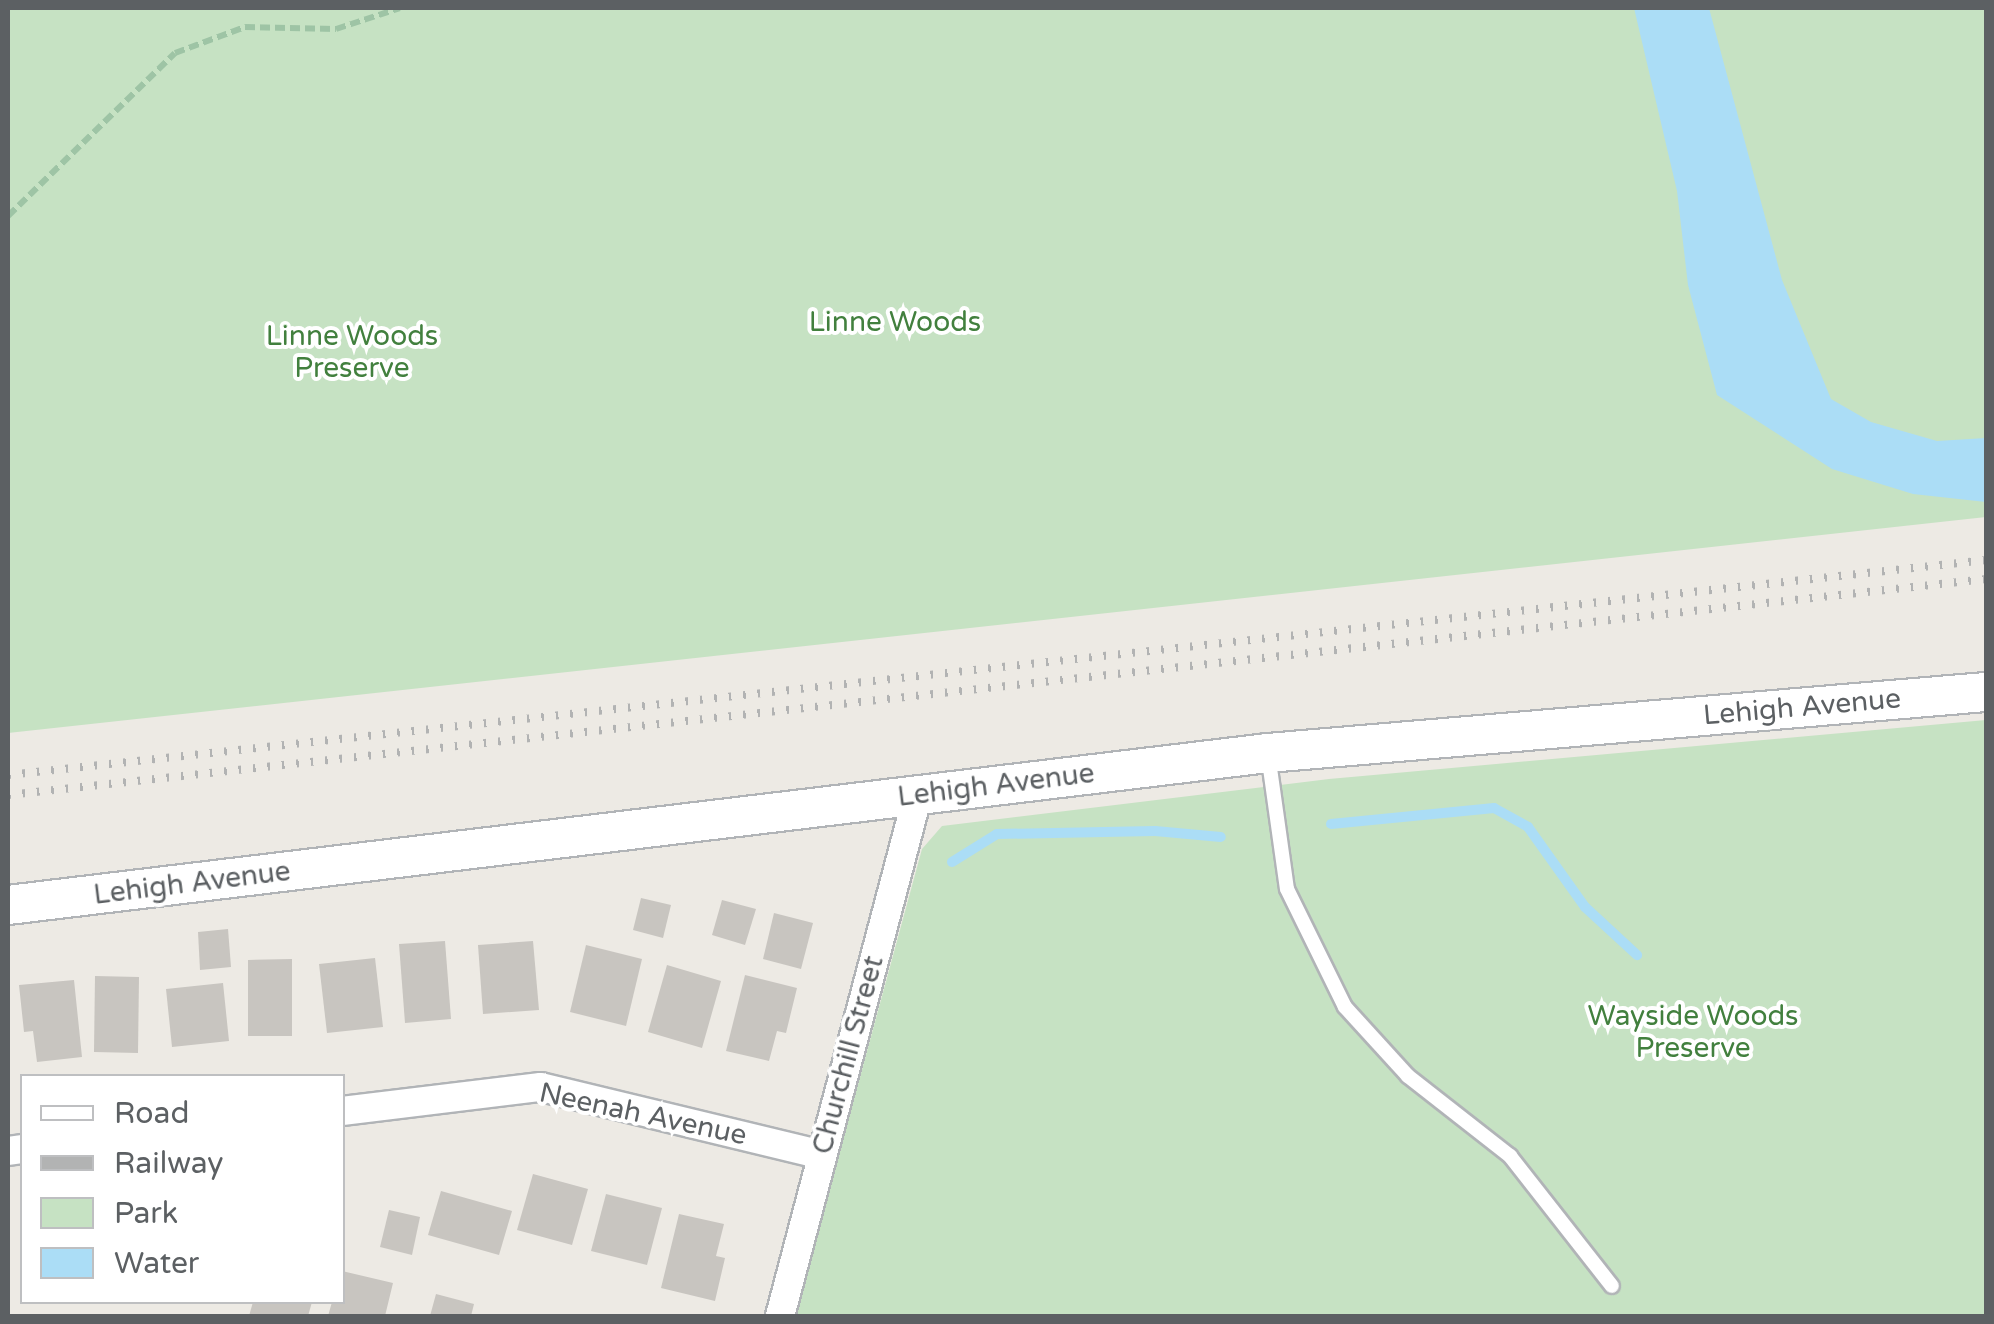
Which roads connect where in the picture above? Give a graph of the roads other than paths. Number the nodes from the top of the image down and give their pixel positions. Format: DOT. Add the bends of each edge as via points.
graph roads {
  1 [pos="1986,692"];
  2 [pos="1268,753"];
  3 [pos="918,794"];
  4 [pos="8,905"];
  5 [pos="345,1111"];
  6 [pos="822,1155"];
  7 [pos="1612,1286"];
  8 [pos="780,1316"];
  1 -- 2 [label="street, Lehigh Avenue"];
  2 -- 3 [label="street, Lehigh Avenue"];
  2 -- 7 [label="lane" via="1286,889 1345,1007 1408,1076 1510,1156"];
  3 -- 4 [label="street, Lehigh Avenue"];
  3 -- 6 [label="street, Churchill Street"];
  5 -- 6 [label="street, Neenah Avenue" via="541,1088"];
  6 -- 8 [label="street, Churchill Street"];
}
